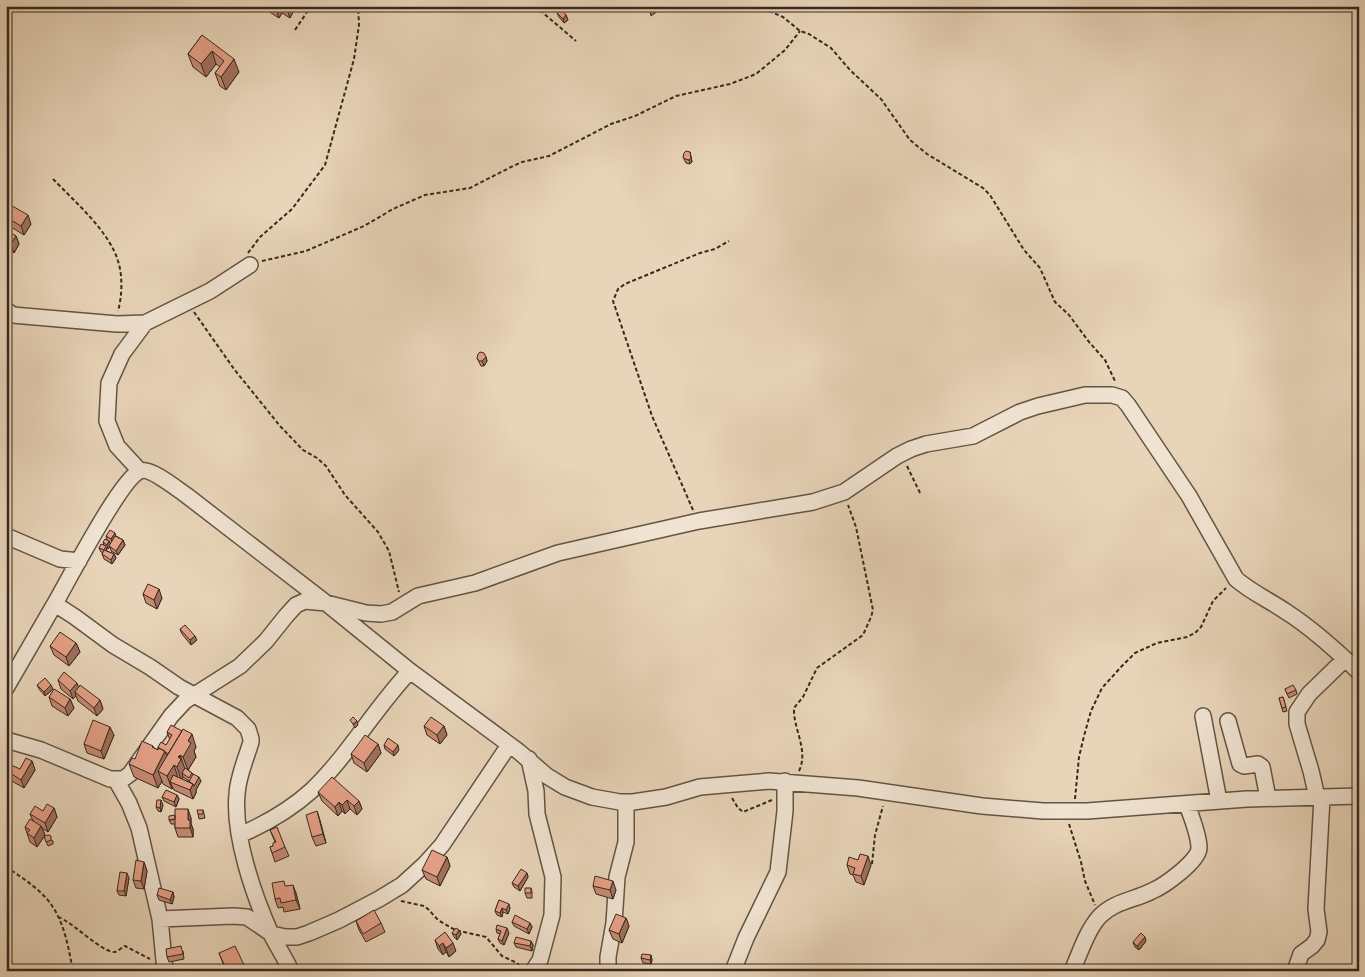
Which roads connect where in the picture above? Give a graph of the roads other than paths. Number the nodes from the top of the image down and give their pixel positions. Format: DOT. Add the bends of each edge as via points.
graph roads {
  1 [pos="249,260"];
  2 [pos="6,310"];
  3 [pos="145,323"];
  4 [pos="140,471"];
  5 [pos="6,536"];
  6 [pos="78,561"];
  7 [pos="326,603"];
  8 [pos="55,604"];
  9 [pos="1346,659"];
  10 [pos="410,671"];
  11 [pos="1359,672"];
  12 [pos="6,688"];
  13 [pos="193,695"];
  14 [pos="1203,716"];
  15 [pos="1228,721"];
  16 [pos="6,740"];
  17 [pos="509,745"];
  18 [pos="529,760"];
  19 [pos="116,780"];
  20 [pos="789,782"];
  21 [pos="1359,796"];
  22 [pos="1319,797"];
  23 [pos="1268,798"];
  24 [pos="1219,801"];
  25 [pos="626,803"];
  26 [pos="1187,804"];
  27 [pos="240,835"];
  28 [pos="160,919"];
  29 [pos="272,934"];
  30 [pos="159,966"];
  31 [pos="291,971"];
  32 [pos="533,971"];
  33 [pos="608,971"];
  34 [pos="733,971"];
  35 [pos="1072,971"];
  36 [pos="1295,971"];
  1 -- 3 [label="street" via="210,291"];
  2 -- 3 [label="street" via="24,316 117,324"];
  3 -- 4 [label="street" via="115,368 109,383 107,404 107,421 116,446"];
  4 -- 6 [label="street" via="128,481"];
  4 -- 7 [label="street" via="149,471 186,495"];
  5 -- 6 [label="street" via="60,559"];
  6 -- 8 [label="street"];
  7 -- 9 [label="street" via="366,613 392,612 418,596 475,583 558,553 699,521 813,502 844,492 897,456 926,444 973,436 1038,406 1086,395 1112,395 1122,398 1128,405 1189,496 1236,579 1288,613"];
  7 -- 10 [label="street"];
  7 -- 13 [label="street" via="306,601 296,605 240,666"];
  8 -- 12 [label="street"];
  8 -- 13 [label="street" via="120,650"];
  9 -- 11 [label="street"];
  9 -- 22 [label="street" via="1309,694 1297,712 1297,724"];
  10 -- 17 [label="street"];
  10 -- 27 [label="street" via="310,792 284,812"];
  13 -- 19 [label="street" via="172,716 130,774 123,780"];
  13 -- 27 [label="street" via="236,718 250,734 251,742 238,784"];
  14 -- 24 [label="street"];
  15 -- 23 [label="street" via="1240,764 1262,767"];
  16 -- 19 [label="street" via="41,750"];
  17 -- 18 [label="street"];
  17 -- 29 [label="street" via="442,844 402,885 309,933 297,937"];
  18 -- 25 [label="street" via="565,786 592,797"];
  18 -- 32 [label="street" via="537,814 553,877 552,915 540,960"];
  19 -- 28 [label="street" via="139,828"];
  20 -- 25 [label="street" via="700,787 666,797"];
  20 -- 26 [label="street" via="982,806 1071,811"];
  20 -- 34 [label="street" via="778,872"];
  21 -- 22 [label="street"];
  22 -- 23 [label="street"];
  22 -- 36 [label="street" via="1316,909 1319,932 1317,940 1301,954"];
  23 -- 24 [label="street"];
  24 -- 26 [label="street"];
  25 -- 33 [label="street" via="626,842 617,877"];
  26 -- 35 [label="street" via="1198,839 1199,850 1194,861 1152,892 1121,902 1101,916"];
  27 -- 29 [label="street" via="252,882"];
  28 -- 29 [label="street" via="233,916 247,918"];
  28 -- 30 [label="street"];
  29 -- 31 [label="street"];
}
